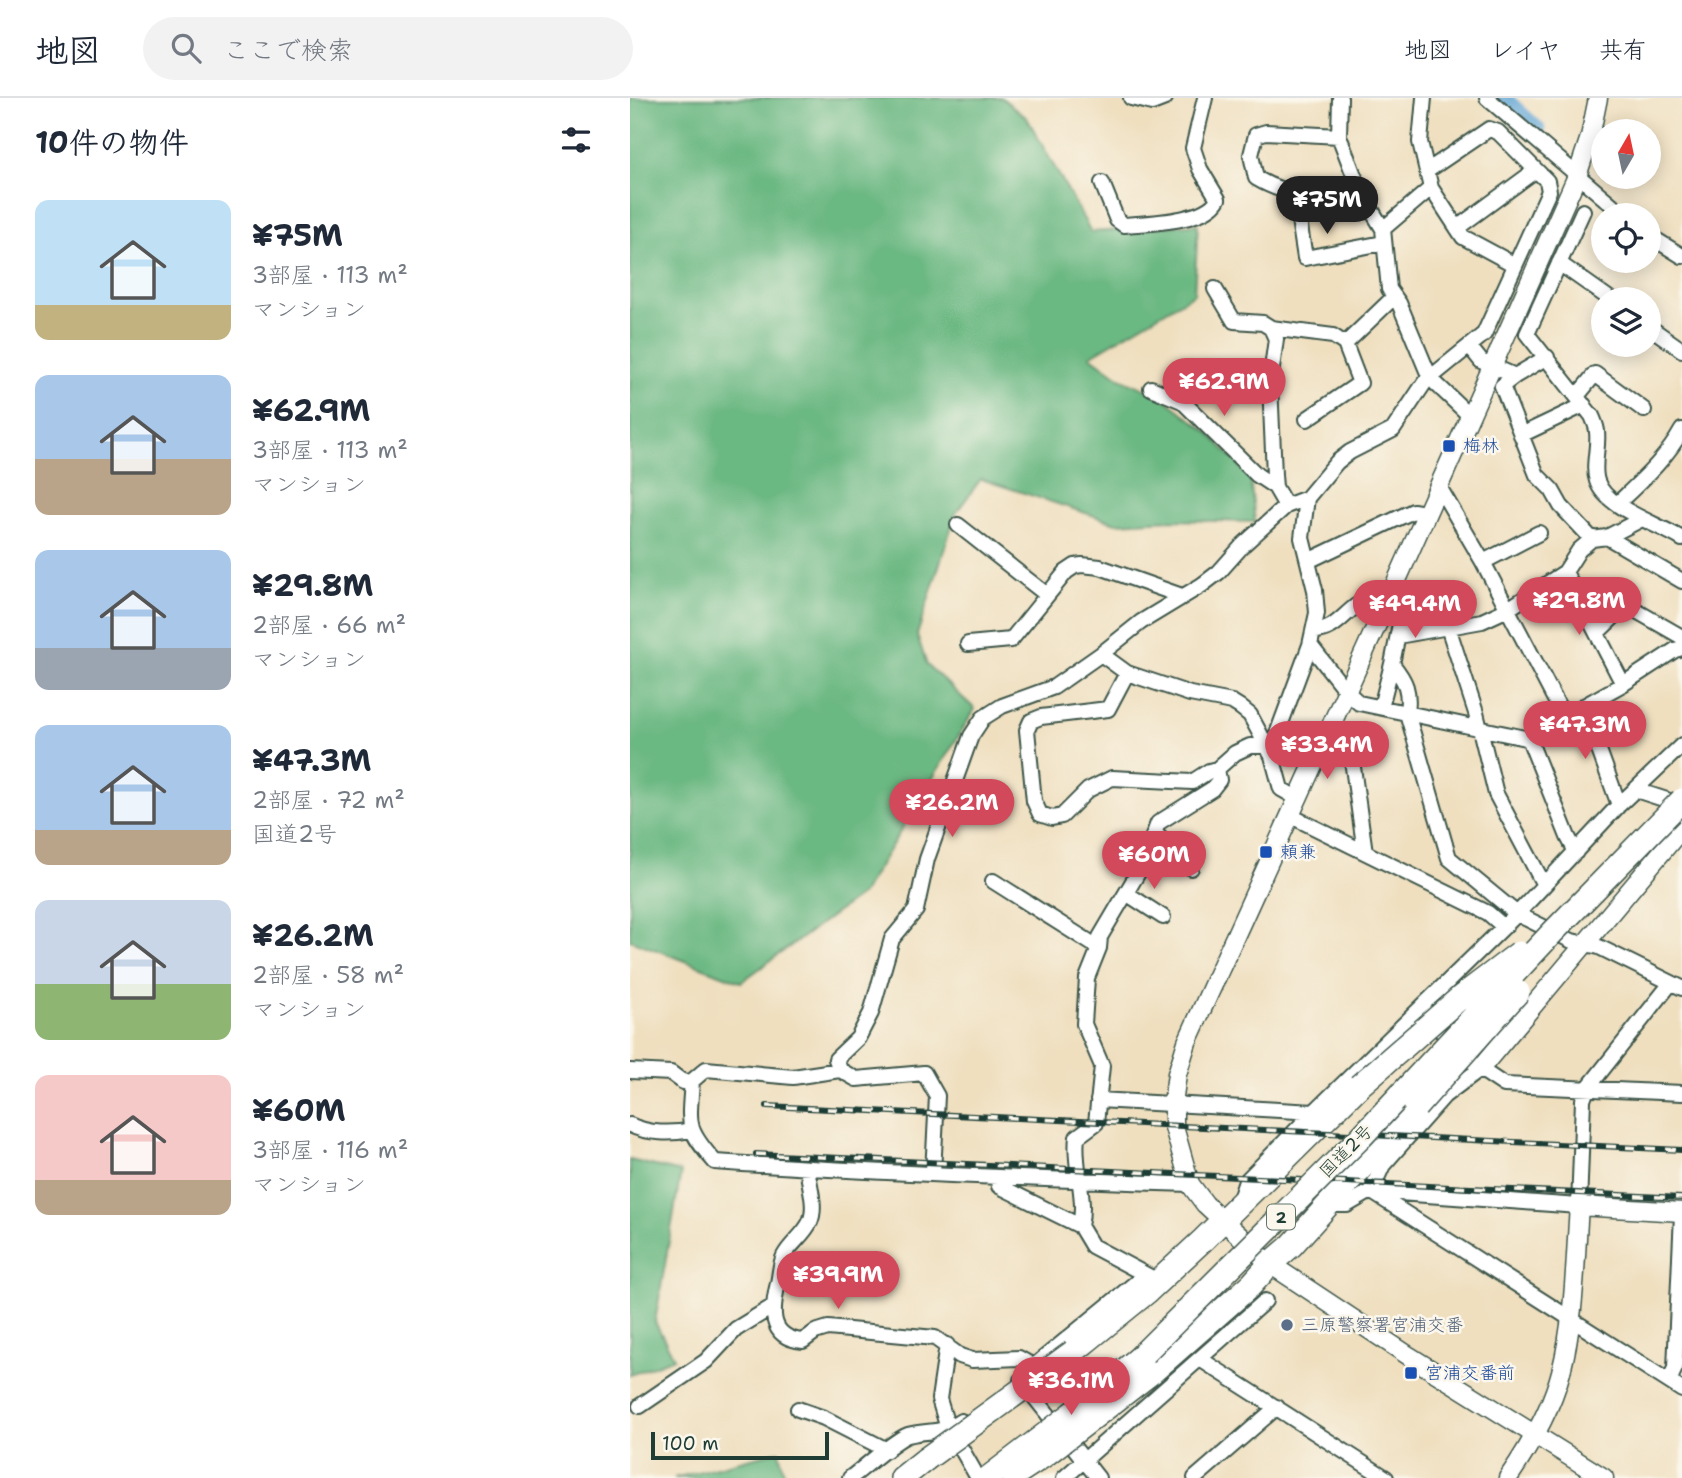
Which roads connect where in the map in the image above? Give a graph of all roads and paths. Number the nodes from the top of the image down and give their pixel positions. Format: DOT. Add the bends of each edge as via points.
graph roads {
  1 [pos="1131,98"];
  2 [pos="1164,98"];
  3 [pos="1205,98"];
  4 [pos="1340,98"];
  5 [pos="1424,98"];
  6 [pos="1487,98"];
  7 [pos="1598,98"];
  8 [pos="1339,136"];
  9 [pos="1536,170"];
  10 [pos="1427,171"];
  11 [pos="1577,176"];
  12 [pos="1102,183"];
  13 [pos="1431,188"];
  14 [pos="1360,191"];
  15 [pos="1295,194"];
  16 [pos="1610,203"];
  17 [pos="1583,211"];
  18 [pos="1457,228"];
  19 [pos="1383,236"];
  20 [pos="1661,244"];
  21 [pos="1682,256"];
  22 [pos="1559,263"];
  23 [pos="1515,265"];
  24 [pos="1593,287"];
  25 [pos="1214,289"];
  26 [pos="1394,297"];
  27 [pos="1271,328"];
  28 [pos="1661,335"];
  29 [pos="1345,344"];
  30 [pos="1469,346"];
  31 [pos="1682,350"];
  32 [pos="1547,357"];
  33 [pos="1492,365"];
  34 [pos="1515,376"];
  35 [pos="1430,378"];
  36 [pos="1151,388"];
  37 [pos="1581,401"];
  38 [pos="1644,410"];
  39 [pos="1470,416"];
  40 [pos="1307,419"];
  41 [pos="1682,430"];
  42 [pos="1521,435"];
  43 [pos="1438,485"];
  44 [pos="1275,487"];
  45 [pos="1307,498"];
  46 [pos="1618,503"];
  47 [pos="1286,506"];
  48 [pos="1426,513"];
  49 [pos="1640,520"];
  50 [pos="958,525"];
  51 [pos="1539,533"];
  52 [pos="1600,538"];
  53 [pos="1682,539"];
  54 [pos="1308,561"];
  55 [pos="1483,562"];
  56 [pos="1565,572"];
  57 [pos="1682,581"];
  58 [pos="1046,595"];
  59 [pos="1182,596"];
  60 [pos="1389,598"];
  61 [pos="1508,609"];
  62 [pos="1448,627"];
  63 [pos="1597,633"];
  64 [pos="1398,636"];
  65 [pos="1682,637"];
  66 [pos="1312,638"];
  67 [pos="968,644"];
  68 [pos="1682,648"];
  69 [pos="1101,654"];
  70 [pos="1392,664"];
  71 [pos="1127,673"];
  72 [pos="1623,684"];
  73 [pos="1346,691"];
  74 [pos="1583,706"];
  75 [pos="1381,707"];
  76 [pos="1407,713"];
  77 [pos="1563,717"];
  78 [pos="1479,728"];
  79 [pos="1330,729"];
  80 [pos="1531,739"];
  81 [pos="1682,745"];
  82 [pos="1267,746"];
  83 [pos="1217,769"];
  84 [pos="1638,787"];
  85 [pos="1297,798"];
  86 [pos="1682,800"];
  87 [pos="1619,805"];
  88 [pos="1682,805"];
  89 [pos="1289,815"];
  90 [pos="1682,828"];
  91 [pos="1155,833"];
  92 [pos="1646,839"];
  93 [pos="1365,852"];
  94 [pos="1576,852"];
  95 [pos="1191,868"];
  96 [pos="993,881"];
  97 [pos="1544,885"];
  98 [pos="1126,893"];
  99 [pos="1517,914"];
  100 [pos="1163,917"];
  101 [pos="1504,927"];
  102 [pos="1552,933"];
  103 [pos="1586,944"];
  104 [pos="1099,947"];
  105 [pos="1677,986"];
  106 [pos="1419,1009"];
  107 [pos="1479,1069"];
  108 [pos="840,1070"];
  109 [pos="630,1071"];
  110 [pos="692,1081"];
  111 [pos="1587,1089"];
  112 [pos="1682,1093"];
  113 [pos="1098,1100"];
  114 [pos="1174,1104"];
  115 [pos="1314,1112"];
  116 [pos="630,1125"];
  117 [pos="692,1130"];
  118 [pos="807,1168"];
  119 [pos="933,1173"];
  120 [pos="997,1177"];
  121 [pos="1079,1180"];
  122 [pos="1190,1184"];
  123 [pos="1371,1192"];
  124 [pos="1394,1199"];
  125 [pos="1328,1205"];
  126 [pos="1579,1206"];
  127 [pos="1682,1213"];
  128 [pos="1230,1214"];
  129 [pos="1080,1226"];
  130 [pos="1270,1264"];
  131 [pos="1152,1278"];
  132 [pos="1232,1301"];
  133 [pos="1265,1301"];
  134 [pos="772,1307"];
  135 [pos="1571,1319"];
  136 [pos="1227,1335"];
  137 [pos="947,1345"];
  138 [pos="1200,1359"];
  139 [pos="1033,1366"];
  140 [pos="1019,1378"];
  141 [pos="1676,1385"];
  142 [pos="640,1406"];
  143 [pos="1277,1407"];
  144 [pos="798,1409"];
  145 [pos="950,1429"];
  146 [pos="1535,1434"];
  147 [pos="887,1450"];
  148 [pos="1083,1461"];
  149 [pos="1202,1476"];
  150 [pos="850,1478"];
  151 [pos="902,1478"];
  152 [pos="978,1478"];
  153 [pos="988,1478"];
  154 [pos="1010,1478"];
  155 [pos="1064,1478"];
  156 [pos="1098,1478"];
  157 [pos="1386,1478"];
  158 [pos="1508,1478"];
  159 [pos="1604,1478"];
  1 -- 2 [label="street" via="1152,103"];
  3 -- 12 [label="street" via="1193,148 1219,199 1214,207 1200,215 1124,225 1117,220"];
  4 -- 8 [label="street"];
  5 -- 10 [label="street" via="1420,142"];
  6 -- 11 [label="street"];
  7 -- 11 [label="street"];
  8 -- 14 [label="street"];
  8 -- 15 [label="street" via="1256,135 1251,155 1256,178"];
  9 -- 10 [label="street" via="1499,132 1489,129"];
  9 -- 18 [label="street"];
  9 -- 23 [label="street" via="1547,181 1549,191"];
  10 -- 13 [label="street"];
  11 -- 16 [label="street"];
  11 -- 33 [label="street"];
  13 -- 18 [label="street"];
  13 -- 19 [label="street"];
  14 -- 15 [label="street" via="1346,196"];
  14 -- 19 [label="street"];
  15 -- 19 [label="street" via="1305,258"];
  17 -- 22 [label="street"];
  18 -- 23 [label="street" via="1462,237"];
  19 -- 26 [label="street" via="1389,289"];
  20 -- 21 [label="street"];
  22 -- 24 [label="street"];
  22 -- 32 [label="street" via="1527,334"];
  23 -- 30 [label="street" via="1484,334"];
  25 -- 27 [label="street" via="1234,321"];
  26 -- 29 [label="street"];
  26 -- 35 [label="street"];
  27 -- 29 [label="street" via="1333,336"];
  27 -- 44 [label="street" via="1276,339 1270,383"];
  28 -- 31 [label="street"];
  29 -- 40 [label="street" via="1360,383"];
  30 -- 33 [label="street"];
  30 -- 35 [label="street"];
  32 -- 34 [label="street"];
  32 -- 37 [label="street"];
  33 -- 34 [label="street"];
  33 -- 39 [label="street"];
  34 -- 42 [label="street" via="1502,386"];
  35 -- 39 [label="street"];
  35 -- 45 [label="street" via="1393,430 1337,462"];
  36 -- 44 [label="street" via="1182,401"];
  37 -- 38 [label="street" via="1595,374"];
  37 -- 42 [label="street"];
  37 -- 46 [label="street" via="1597,431 1597,481"];
  39 -- 43 [label="street"];
  41 -- 46 [label="street" via="1660,463"];
  42 -- 52 [label="street" via="1536,474 1561,506"];
  43 -- 48 [label="street"];
  43 -- 55 [label="street"];
  44 -- 47 [label="street"];
  45 -- 47 [label="street"];
  45 -- 54 [label="street" via="1302,538"];
  46 -- 49 [label="street"];
  47 -- 59 [label="street" via="1219,572"];
  48 -- 54 [label="street" via="1413,511"];
  48 -- 60 [label="street"];
  49 -- 52 [label="street"];
  49 -- 53 [label="street"];
  50 -- 58 [label="street"];
  51 -- 55 [label="street"];
  52 -- 56 [label="street" via="1579,550"];
  52 -- 57 [label="street"];
  54 -- 66 [label="street" via="1317,613"];
  55 -- 61 [label="street"];
  56 -- 61 [label="street"];
  56 -- 63 [label="street"];
  58 -- 59 [label="street" via="1066,572 1082,565"];
  58 -- 67 [label="street" via="1011,640"];
  59 -- 69 [label="street"];
  60 -- 64 [label="street" via="1404,604"];
  60 -- 66 [label="street" via="1365,600"];
  60 -- 73 [label="street"];
  61 -- 62 [label="street" via="1482,621"];
  61 -- 77 [label="street"];
  62 -- 64 [label="street"];
  62 -- 78 [label="street"];
  63 -- 65 [label="street" via="1626,605"];
  63 -- 72 [label="street"];
  64 -- 70 [label="street"];
  66 -- 73 [label="street"];
  66 -- 82 [label="street" via="1275,742"];
  68 -- 72 [label="street"];
  69 -- 71 [label="street"];
  69 -- 108 [label="street" via="1054,687 1002,706 984,718 971,736 927,859 916,910 892,939 871,1013 858,1038 836,1059"];
  70 -- 75 [label="street"];
  70 -- 76 [label="street" via="1406,682"];
  71 -- 82 [label="street" via="1232,702 1250,715"];
  71 -- 83 [label="street" via="1108,709 1031,721 1027,730 1034,801 1040,814 1062,816 1088,790 1112,778 1192,782"];
  72 -- 74 [label="street"];
  73 -- 75 [label="street" via="1359,703"];
  73 -- 79 [label="street"];
  74 -- 77 [label="street"];
  74 -- 87 [label="street"];
  75 -- 76 [label="street"];
  76 -- 78 [label="street"];
  76 -- 99 [label="street" via="1449,858"];
  77 -- 80 [label="street"];
  78 -- 80 [label="street"];
  78 -- 97 [label="street" via="1496,794"];
  79 -- 85 [label="street"];
  79 -- 93 [label="street" via="1349,739"];
  80 -- 94 [label="street"];
  81 -- 84 [label="street"];
  82 -- 83 [label="street" via="1243,749"];
  82 -- 85 [label="street" via="1281,789"];
  83 -- 91 [label="street" via="1219,780 1212,789 1158,823"];
  84 -- 87 [label="street"];
  84 -- 88 [label="street"];
  85 -- 89 [label="street"];
  86 -- 92 [label="highway, 国道2号 / 2, bridge"];
  87 -- 94 [label="street"];
  89 -- 93 [label="street"];
  89 -- 114 [label="street" via="1187,1042"];
  90 -- 103 [label="street"];
  91 -- 95 [label="street"];
  91 -- 98 [label="street"];
  92 -- 102 [label="highway, 国道2号 / 2, bridge"];
  92 -- 125 [label="highway, bridge" via="1562,942"];
  93 -- 101 [label="street" via="1488,913"];
  94 -- 97 [label="street"];
  96 -- 104 [label="street"];
  97 -- 99 [label="street"];
  98 -- 100 [label="street"];
  98 -- 104 [label="street" via="1100,937"];
  99 -- 101 [label="street"];
  99 -- 103 [label="street" via="1572,942"];
  101 -- 106 [label="street"];
  102 -- 128 [label="highway, bridge" via="1461,997 1359,1086"];
  102 -- 153 [label="highway, 国道2号 / 2, bridge" via="1361,1137 1139,1358"];
  103 -- 105 [label="street"];
  103 -- 107 [label="street"];
  104 -- 113 [label="street" via="1087,978 1084,1024 1102,1066"];
  105 -- 111 [label="street"];
  106 -- 107 [label="street"];
  106 -- 115 [label="street"];
  107 -- 111 [label="street" via="1504,1085"];
  107 -- 123 [label="street" via="1444,1096 1383,1165"];
  108 -- 110 [label="street" via="793,1077 706,1069"];
  108 -- 119 [label="street" via="856,1079 924,1073 937,1096"];
  109 -- 110 [label="street" via="671,1073 683,1082"];
  110 -- 117 [label="street"];
  111 -- 112 [label="street"];
  111 -- 126 [label="street"];
  113 -- 114 [label="street"];
  113 -- 121 [label="street" via="1096,1123 1077,1137"];
  114 -- 115 [label="street"];
  114 -- 122 [label="street" via="1174,1127"];
  115 -- 128 [label="street" via="1246,1181"];
  116 -- 117 [label="street" via="674,1133"];
  117 -- 118 [label="street" via="694,1139 715,1162"];
  118 -- 119 [label="street"];
  118 -- 134 [label="street" via="813,1209 810,1222 784,1256"];
  119 -- 120 [label="street"];
  120 -- 121 [label="street"];
  120 -- 129 [label="street" via="999,1186"];
  121 -- 122 [label="street"];
  121 -- 129 [label="street"];
  122 -- 128 [label="street" via="1205,1204"];
  123 -- 124 [label="street"];
  123 -- 125 [label="street" via="1347,1205"];
  124 -- 126 [label="street"];
  124 -- 135 [label="street"];
  125 -- 130 [label="highway"];
  126 -- 127 [label="street"];
  126 -- 135 [label="street"];
  127 -- 141 [label="street"];
  128 -- 130 [label="street"];
  128 -- 131 [label="highway"];
  129 -- 131 [label="street" via="1092,1246"];
  130 -- 132 [label="highway"];
  130 -- 146 [label="street"];
  131 -- 139 [label="street"];
  131 -- 151 [label="highway, bridge" via="1073,1352"];
  132 -- 136 [label="street"];
  132 -- 154 [label="highway, bridge" via="1151,1373"];
  133 -- 136 [label="street"];
  134 -- 137 [label="street" via="781,1333 794,1340 803,1341 828,1328 935,1338"];
  134 -- 142 [label="street" via="736,1329 706,1361"];
  135 -- 141 [label="street"];
  135 -- 146 [label="street" via="1560,1373"];
  136 -- 138 [label="street"];
  137 -- 139 [label="street" via="972,1360 1020,1358"];
  137 -- 145 [label="street" via="939,1399"];
  138 -- 143 [label="street"];
  138 -- 148 [label="street"];
  139 -- 140 [label="street"];
  140 -- 145 [label="street"];
  140 -- 148 [label="street"];
  143 -- 149 [label="street"];
  143 -- 157 [label="street"];
  144 -- 147 [label="street"];
  145 -- 147 [label="street" via="907,1436"];
  145 -- 152 [label="street"];
  146 -- 158 [label="street"];
  146 -- 159 [label="street"];
  147 -- 150 [label="street"];
  148 -- 155 [label="street"];
  148 -- 156 [label="street"];
}
